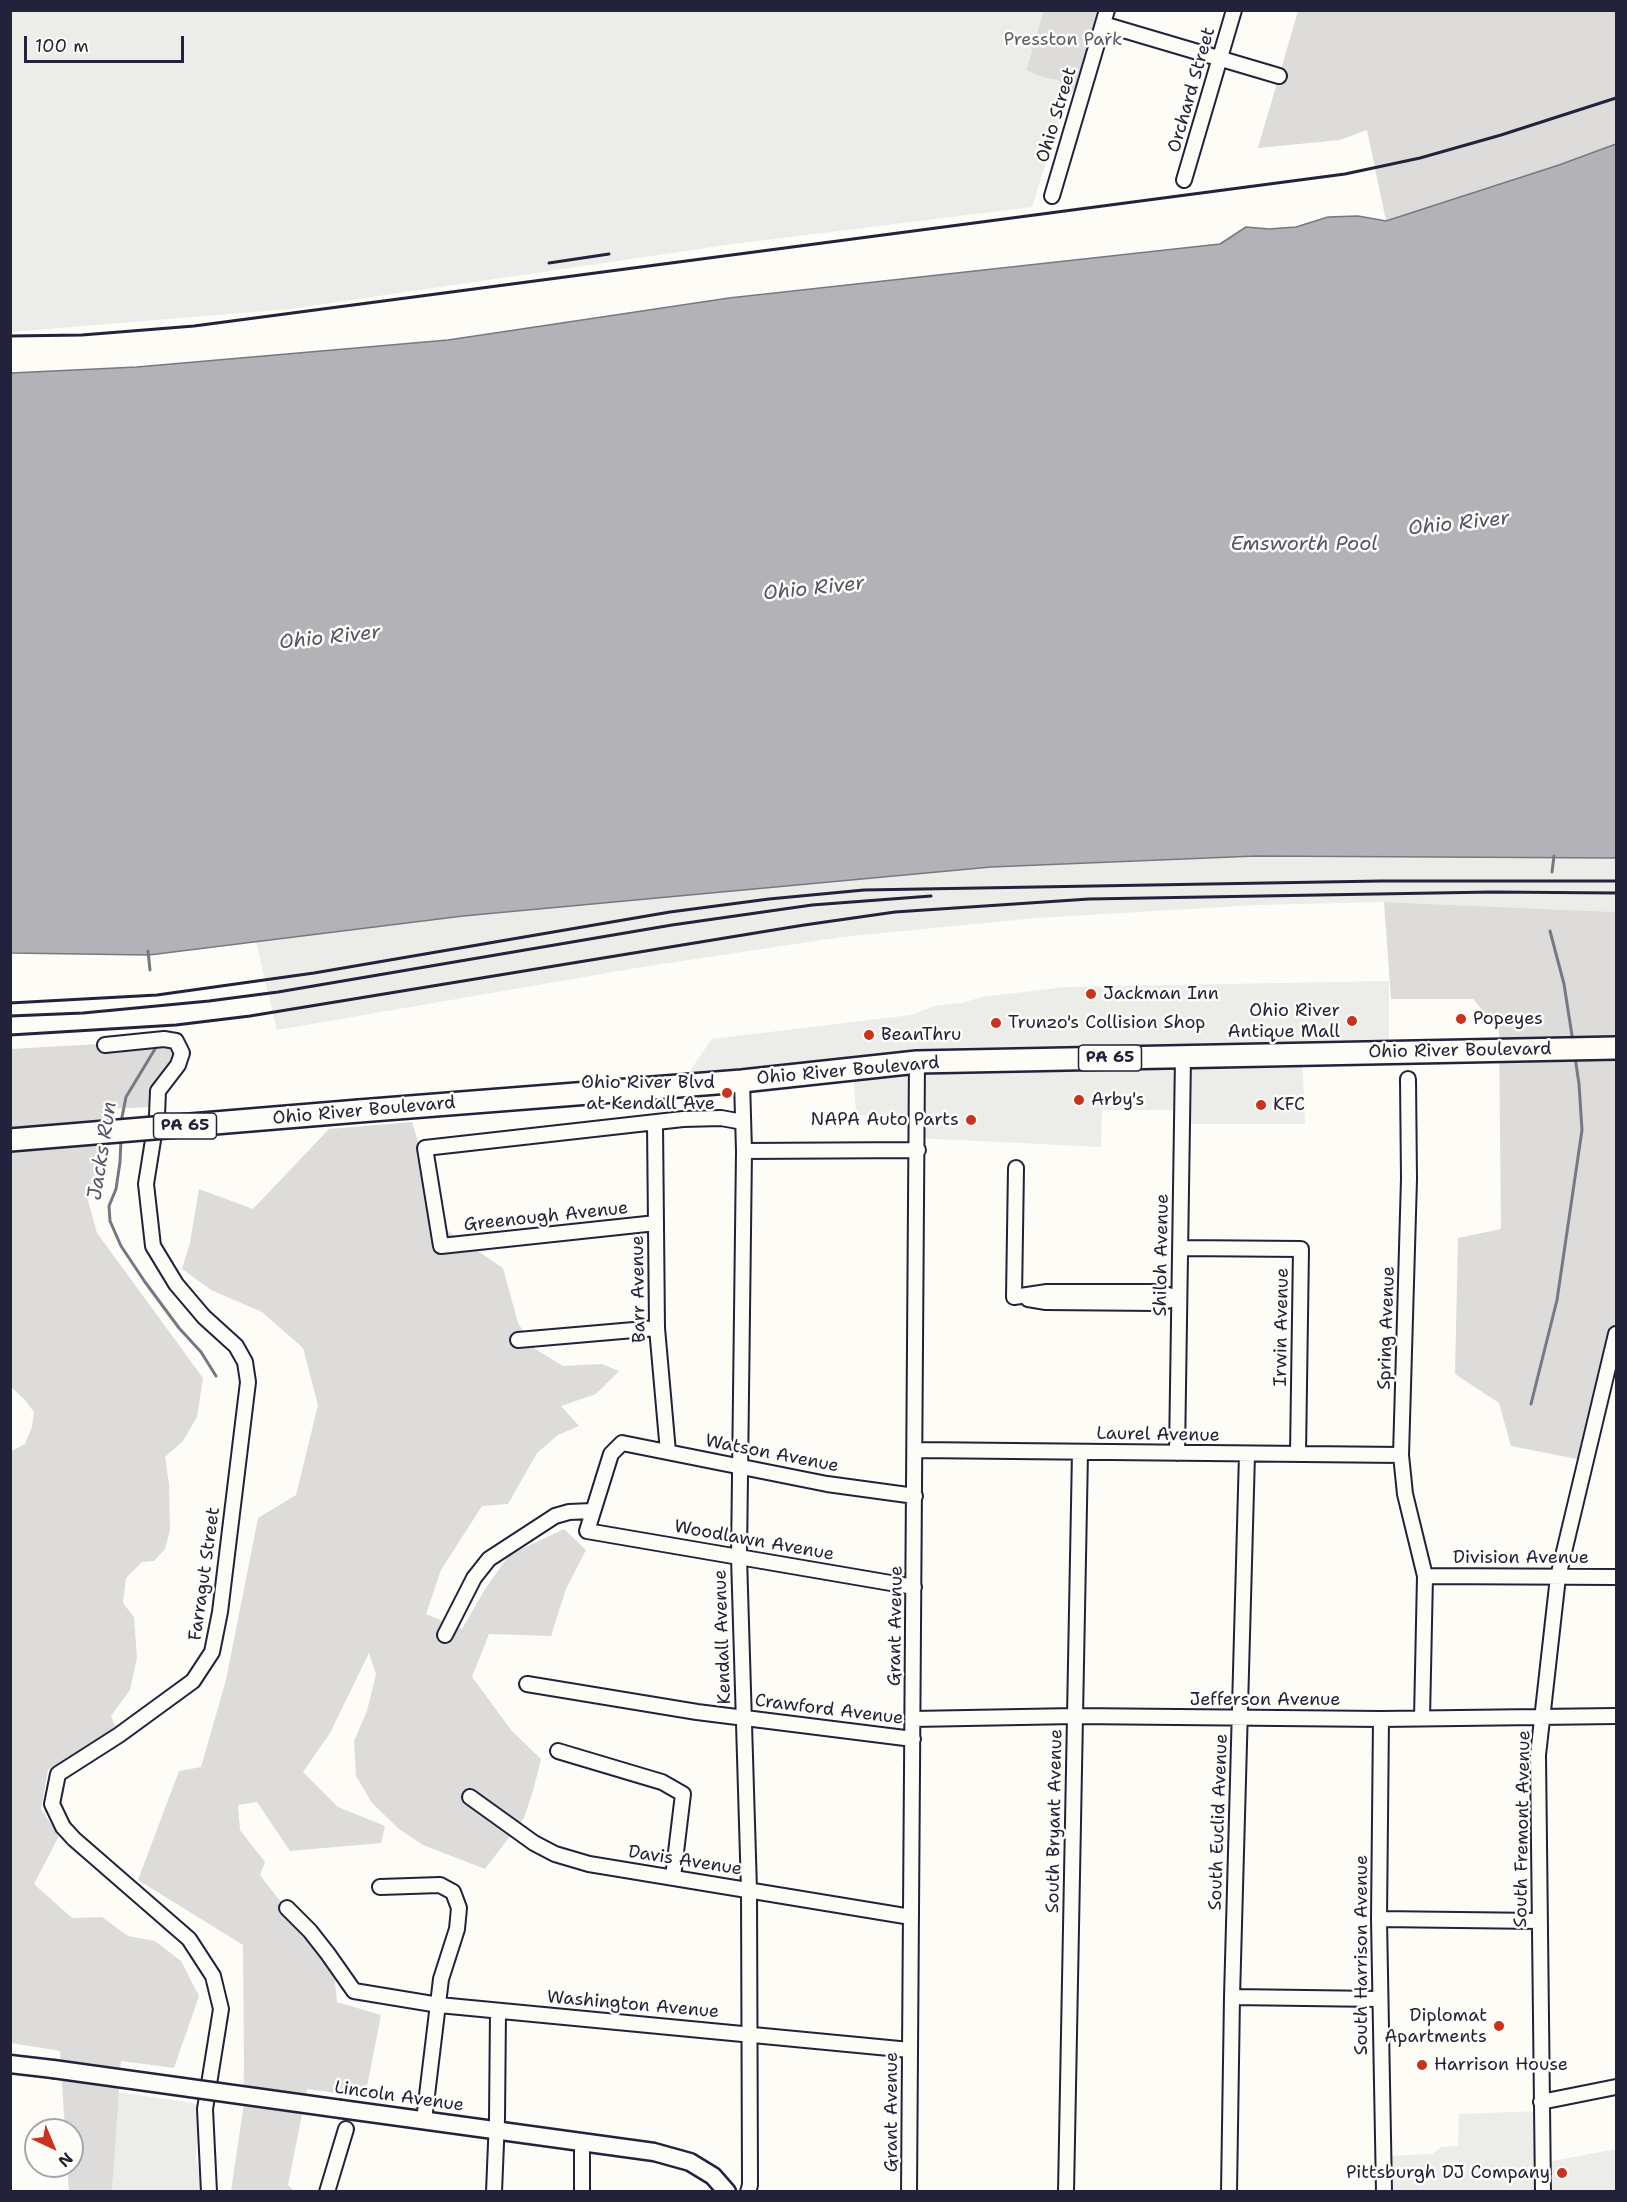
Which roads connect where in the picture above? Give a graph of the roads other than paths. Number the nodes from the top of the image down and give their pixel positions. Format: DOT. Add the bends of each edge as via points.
graph roads {
  1 [pos="1234,10"];
  2 [pos="1105,17"];
  3 [pos="1220,59"];
  4 [pos="1279,76"];
  5 [pos="1184,180"];
  6 [pos="1052,196"];
  7 [pos="105,1045"];
  8 [pos="1617,1048"];
  9 [pos="1183,1057"];
  10 [pos="917,1062"];
  11 [pos="1408,1079"];
  12 [pos="742,1081"];
  13 [pos="743,1122"];
  14 [pos="655,1124"];
  15 [pos="10,1140"];
  16 [pos="918,1150"];
  17 [pos="744,1151"];
  18 [pos="1016,1168"];
  19 [pos="656,1223"];
  20 [pos="1180,1248"];
  21 [pos="1179,1298"];
  22 [pos="657,1328"];
  23 [pos="1617,1334"];
  24 [pos="518,1340"];
  25 [pos="915,1450"];
  26 [pos="668,1452"];
  27 [pos="1080,1452"];
  28 [pos="1177,1453"];
  29 [pos="1246,1454"];
  30 [pos="1298,1454"];
  31 [pos="1401,1455"];
  32 [pos="741,1467"];
  33 [pos="915,1496"];
  34 [pos="592,1511"];
  35 [pos="739,1557"];
  36 [pos="1425,1576"];
  37 [pos="1617,1576"];
  38 [pos="1558,1577"];
  39 [pos="914,1587"];
  40 [pos="446,1635"];
  41 [pos="527,1684"];
  42 [pos="1075,1716"];
  43 [pos="1543,1716"];
  44 [pos="1617,1716"];
  45 [pos="744,1717"];
  46 [pos="1240,1717"];
  47 [pos="1422,1718"];
  48 [pos="913,1719"];
  49 [pos="1381,1719"];
  50 [pos="913,1739"];
  51 [pos="558,1751"];
  52 [pos="470,1797"];
  53 [pos="673,1877"];
  54 [pos="380,1887"];
  55 [pos="749,1890"];
  56 [pos="287,1908"];
  57 [pos="912,1917"];
  58 [pos="1379,1919"];
  59 [pos="1539,1921"];
  60 [pos="1232,1997"];
  61 [pos="1379,1999"];
  62 [pos="439,2005"];
  63 [pos="498,2011"];
  64 [pos="750,2034"];
  65 [pos="910,2050"];
  66 [pos="10,2064"];
  67 [pos="1617,2087"];
  68 [pos="1541,2102"];
  69 [pos="424,2120"];
  70 [pos="346,2129"];
  71 [pos="497,2130"];
  72 [pos="582,2143"];
  73 [pos="209,2192"];
  74 [pos="327,2192"];
  75 [pos="494,2192"];
  76 [pos="582,2192"];
  77 [pos="727,2192"];
  78 [pos="748,2192"];
  79 [pos="909,2192"];
  80 [pos="1066,2192"];
  81 [pos="1229,2192"];
  82 [pos="1384,2192"];
  83 [pos="1543,2192"];
  1 -- 3 [label="street, Orchard Street"];
  2 -- 3 [label="street"];
  2 -- 6 [label="street, Ohio Street"];
  3 -- 4 [label="street"];
  3 -- 5 [label="street, Orchard Street"];
  7 -- 73 [label="street, Farragut Street" via="164,1039 176,1041 182,1053 178,1065 158,1091 146,1184 153,1246 176,1284 236,1346 245,1362 248,1382 212,1652 193,1681 58,1774 52,1804 74,1839 189,1939 213,1976 221,2009 205,2109"];
  8 -- 9 [label="highway, Ohio River Boulevard / PA 65"];
  9 -- 10 [label="highway, Ohio River Boulevard / PA 65"];
  9 -- 20 [label="street, Shiloh Avenue"];
  10 -- 12 [label="highway, Ohio River Boulevard / PA 65"];
  10 -- 16 [label="street, Grant Avenue"];
  11 -- 31 [label="street, Spring Avenue"];
  12 -- 13 [label="street, Kendall Avenue"];
  12 -- 15 [label="highway, Ohio River Boulevard / PA 65, bridge"];
  13 -- 14 [label="street" via="721,1118"];
  13 -- 17 [label="street, Kendall Avenue"];
  14 -- 19 [label="street, Barr Avenue"];
  14 -- 19 [label="street, Greenough Avenue" via="425,1148 441,1246"];
  16 -- 17 [label="street"];
  16 -- 25 [label="street, Grant Avenue"];
  17 -- 32 [label="street, Kendall Avenue"];
  18 -- 21 [label="street" via="1014,1297 1046,1302 1157,1303"];
  19 -- 22 [label="street, Barr Avenue"];
  20 -- 21 [label="street, Shiloh Avenue"];
  20 -- 30 [label="street, Irwin Avenue" via="1301,1249"];
  21 -- 28 [label="street, Shiloh Avenue"];
  22 -- 24 [label="street"];
  22 -- 26 [label="street, Barr Avenue"];
  23 -- 38 [label="street, South Fremont Avenue"];
  25 -- 27 [label="street, Laurel Avenue"];
  25 -- 33 [label="street, Grant Avenue"];
  26 -- 32 [label="street, Watson Avenue"];
  26 -- 34 [label="street, Watson Avenue" via="622,1443 611,1454"];
  27 -- 28 [label="street, Laurel Avenue"];
  27 -- 42 [label="street, South Bryant Avenue"];
  28 -- 29 [label="street, Laurel Avenue"];
  29 -- 30 [label="street, Laurel Avenue"];
  29 -- 46 [label="street, South Euclid Avenue"];
  30 -- 31 [label="street, Laurel Avenue"];
  31 -- 36 [label="street, Spring Avenue"];
  32 -- 33 [label="street, Watson Avenue"];
  32 -- 35 [label="street, Kendall Avenue"];
  33 -- 39 [label="street, Grant Avenue"];
  34 -- 35 [label="street, Woodlawn Avenue" via="587,1531"];
  34 -- 40 [label="street" via="555,1516 489,1559 474,1578"];
  35 -- 39 [label="street, Woodlawn Avenue"];
  35 -- 45 [label="street, Kendall Avenue"];
  36 -- 38 [label="street, Division Avenue"];
  36 -- 47 [label="street"];
  37 -- 38 [label="street, Division Avenue"];
  38 -- 43 [label="street, South Fremont Avenue"];
  39 -- 48 [label="street, Grant Avenue"];
  41 -- 45 [label="street, Crawford Avenue"];
  42 -- 46 [label="street, Jefferson Avenue"];
  42 -- 48 [label="street, Jefferson Avenue"];
  42 -- 80 [label="street, South Bryant Avenue"];
  43 -- 44 [label="street, Jefferson Avenue"];
  43 -- 47 [label="street, Jefferson Avenue"];
  43 -- 59 [label="street, South Fremont Avenue" via="1538,1755"];
  45 -- 50 [label="street, Crawford Avenue"];
  45 -- 55 [label="street, Kendall Avenue"];
  46 -- 49 [label="street, Jefferson Avenue"];
  46 -- 60 [label="street, South Euclid Avenue"];
  47 -- 49 [label="street, Jefferson Avenue"];
  48 -- 50 [label="street, Grant Avenue"];
  49 -- 58 [label="street, South Harrison Avenue"];
  50 -- 57 [label="street, Grant Avenue"];
  51 -- 53 [label="street" via="662,1782 683,1794"];
  52 -- 53 [label="street, Davis Avenue" via="555,1854 589,1864"];
  53 -- 55 [label="street, Davis Avenue"];
  54 -- 62 [label="street" via="440,1885 453,1892 459,1920 441,1979"];
  55 -- 57 [label="street, Davis Avenue"];
  55 -- 64 [label="street, Kendall Avenue"];
  56 -- 62 [label="street, Washington Avenue" via="310,1931 354,1991"];
  57 -- 65 [label="street, Grant Avenue"];
  58 -- 59 [label="street"];
  58 -- 61 [label="street, South Harrison Avenue"];
  59 -- 68 [label="street, South Fremont Avenue"];
  60 -- 61 [label="street"];
  60 -- 81 [label="street, South Euclid Avenue"];
  61 -- 82 [label="street, South Harrison Avenue"];
  62 -- 63 [label="street, Washington Avenue"];
  62 -- 69 [label="street"];
  63 -- 64 [label="street, Washington Avenue"];
  63 -- 71 [label="street"];
  64 -- 65 [label="street, Washington Avenue"];
  64 -- 78 [label="street, Kendall Avenue"];
  65 -- 79 [label="street, Grant Avenue"];
  66 -- 69 [label="street, Lincoln Avenue, bridge"];
  67 -- 68 [label="street"];
  68 -- 83 [label="street, South Fremont Avenue"];
  69 -- 71 [label="street, Lincoln Avenue"];
  70 -- 74 [label="street"];
  71 -- 72 [label="street, Lincoln Avenue"];
  71 -- 75 [label="street"];
  72 -- 76 [label="street"];
  72 -- 77 [label="street, Lincoln Avenue" via="690,2162 705,2170"];
}
